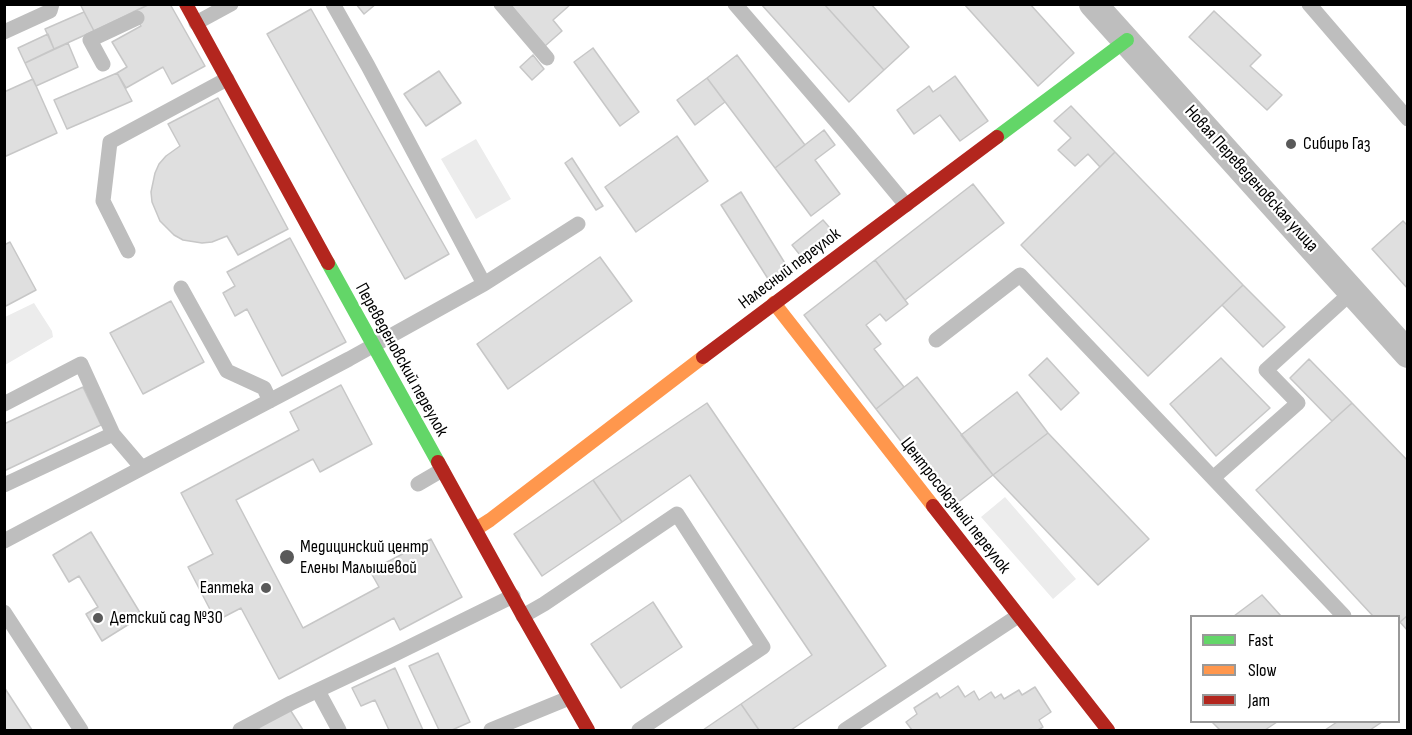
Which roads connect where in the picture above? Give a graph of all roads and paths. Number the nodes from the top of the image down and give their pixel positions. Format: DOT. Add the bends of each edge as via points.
graph roads {
  1 [pos="52,4"];
  2 [pos="186,4"];
  3 [pos="231,4"];
  4 [pos="333,4"];
  5 [pos="501,4"];
  6 [pos="735,4"];
  7 [pos="1093,4"];
  8 [pos="1309,4"];
  9 [pos="137,18"];
  10 [pos="196,23"];
  11 [pos="4,32"];
  12 [pos="1127,40"];
  13 [pos="547,58"];
  14 [pos="104,64"];
  15 [pos="227,79"];
  16 [pos="1407,118"];
  17 [pos="906,205"];
  18 [pos="578,224"];
  19 [pos="128,251"];
  20 [pos="484,284"];
  21 [pos="181,288"];
  22 [pos="1352,292"];
  23 [pos="774,303"];
  24 [pos="936,340"];
  25 [pos="373,346"];
  26 [pos="1407,354"];
  27 [pos="270,401"];
  28 [pos="4,404"];
  29 [pos="112,434"];
  30 [pos="142,468"];
  31 [pos="442,470"];
  32 [pos="1213,478"];
  33 [pos="4,484"];
  34 [pos="418,484"];
  35 [pos="476,529"];
  36 [pos="4,541"];
  37 [pos="513,596"];
  38 [pos="4,612"];
  39 [pos="1343,615"];
  40 [pos="523,616"];
  41 [pos="1018,616"];
  42 [pos="318,691"];
  43 [pos="569,698"];
  44 [pos="81,730"];
  45 [pos="240,730"];
  46 [pos="339,730"];
  47 [pos="491,730"];
  48 [pos="588,730"];
  49 [pos="639,730"];
  50 [pos="845,730"];
  51 [pos="1108,730"];
  1 -- 11 [label="lane" via="50,10"];
  2 -- 10 [label="street, Переведеновский переулок"];
  3 -- 10 [label="lane"];
  4 -- 20 [label="lane"];
  5 -- 13 [label="lane"];
  6 -- 17 [label="lane"];
  7 -- 12 [label="street, Новая Переведеновская улица"];
  8 -- 16 [label="lane"];
  9 -- 14 [label="lane" via="90,40"];
  10 -- 15 [label="street, Переведеновский переулок"];
  12 -- 17 [label="street, Налесный переулок"];
  12 -- 22 [label="street, Новая Переведеновская улица"];
  15 -- 19 [label="lane" via="110,142 103,201"];
  15 -- 25 [label="street, Переведеновский переулок"];
  17 -- 23 [label="street, Налесный переулок"];
  18 -- 20 [label="lane"];
  20 -- 25 [label="lane"];
  21 -- 27 [label="lane" via="227,371 264,388"];
  22 -- 26 [label="street, Новая Переведеновская улица"];
  22 -- 32 [label="lane" via="1266,370 1298,403"];
  23 -- 35 [label="street, Налесный переулок"];
  23 -- 41 [label="street, Центросоюзный переулок"];
  24 -- 32 [label="lane" via="1020,275"];
  25 -- 27 [label="lane"];
  25 -- 31 [label="street, Переведеновский переулок"];
  27 -- 30 [label="lane"];
  28 -- 29 [label="lane" via="81,364"];
  29 -- 30 [label="lane"];
  29 -- 33 [label="lane"];
  30 -- 36 [label="lane"];
  31 -- 34 [label="lane"];
  31 -- 35 [label="street, Переведеновский переулок"];
  32 -- 39 [label="lane"];
  35 -- 37 [label="street, Переведеновский переулок"];
  37 -- 40 [label="street, Переведеновский переулок"];
  37 -- 42 [label="lane"];
  38 -- 44 [label="lane"];
  40 -- 43 [label="street, Переведеновский переулок"];
  40 -- 49 [label="lane" via="677,514 763,647"];
  41 -- 50 [label="lane"];
  41 -- 51 [label="street, Центросоюзный переулок"];
  42 -- 45 [label="lane"];
  42 -- 46 [label="lane"];
  43 -- 47 [label="lane"];
  43 -- 48 [label="street, Переведеновский переулок"];
}
